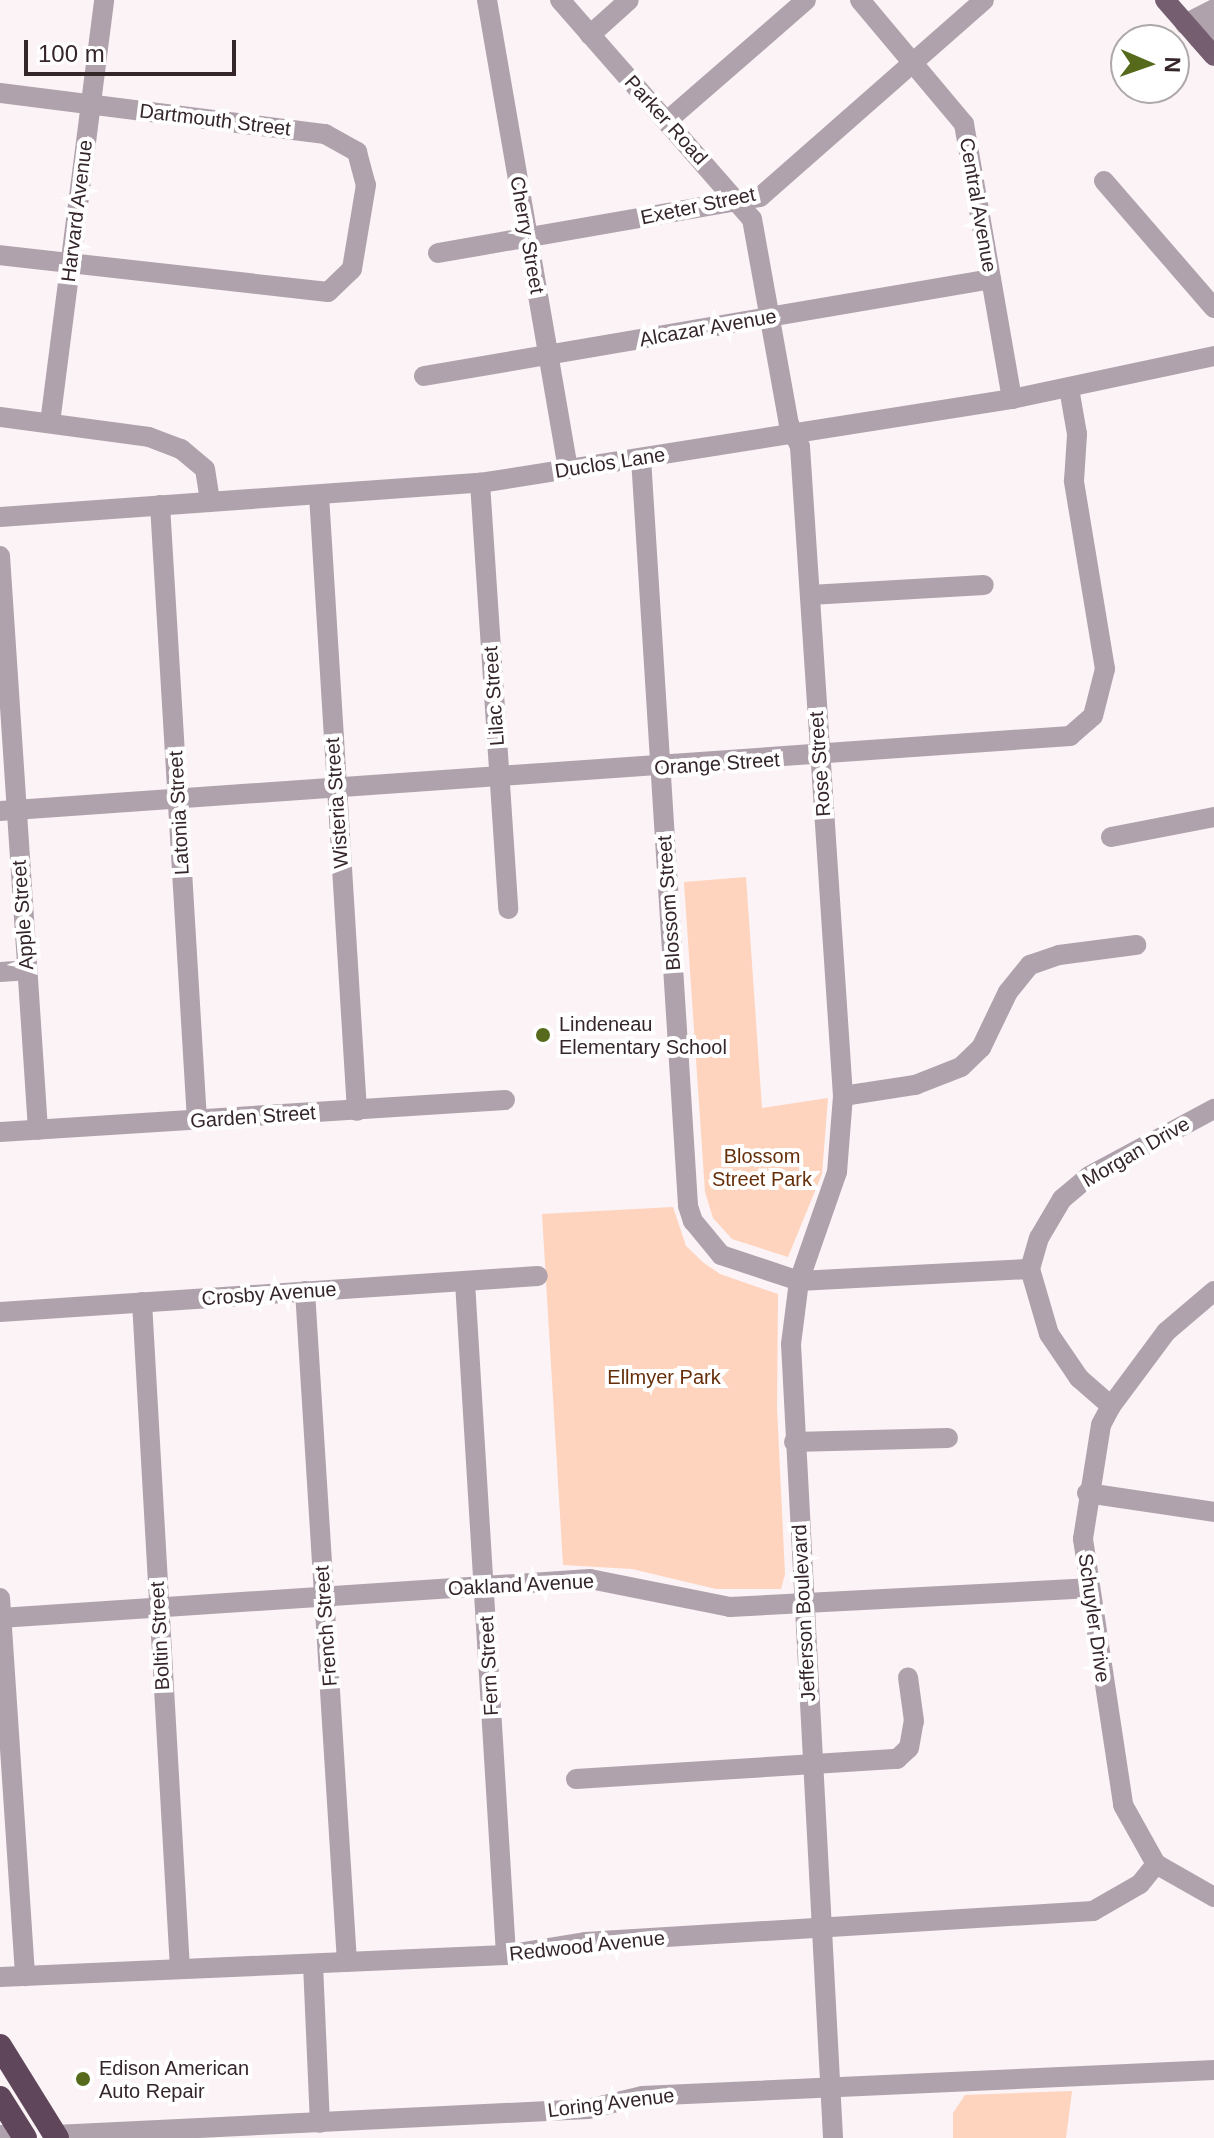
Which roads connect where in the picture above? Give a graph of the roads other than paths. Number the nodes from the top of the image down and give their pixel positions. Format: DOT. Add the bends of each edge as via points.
graph roads {
  1 [pos="104,0"];
  2 [pos="487,0"];
  3 [pos="560,0"];
  4 [pos="629,0"];
  5 [pos="806,0"];
  6 [pos="860,0"];
  7 [pos="984,0"];
  8 [pos="1165,0"];
  9 [pos="1214,9"];
  10 [pos="1199,30"];
  11 [pos="590,35"];
  12 [pos="1214,56"];
  13 [pos="915,63"];
  14 [pos="0,93"];
  15 [pos="91,104"];
  16 [pos="667,121"];
  17 [pos="1104,181"];
  18 [pos="739,202"];
  19 [pos="528,238"];
  20 [pos="438,253"];
  21 [pos="0,255"];
  22 [pos="70,264"];
  23 [pos="991,279"];
  24 [pos="1214,308"];
  25 [pos="769,317"];
  26 [pos="548,356"];
  27 [pos="1213,361"];
  28 [pos="424,376"];
  29 [pos="1069,388"];
  30 [pos="1012,399"];
  31 [pos="0,417"];
  32 [pos="50,423"];
  33 [pos="794,434"];
  34 [pos="641,458"];
  35 [pos="568,469"];
  36 [pos="480,483"];
  37 [pos="319,495"];
  38 [pos="210,502"];
  39 [pos="160,505"];
  40 [pos="0,517"];
  41 [pos="0,556"];
  42 [pos="984,585"];
  43 [pos="810,595"];
  44 [pos="3,663"];
  45 [pos="820,757"];
  46 [pos="661,767"];
  47 [pos="500,778"];
  48 [pos="336,788"];
  49 [pos="178,798"];
  50 [pos="8,811"];
  51 [pos="1214,817"];
  52 [pos="1111,837"];
  53 [pos="508,909"];
  54 [pos="1136,945"];
  55 [pos="26,970"];
  56 [pos="0,972"];
  57 [pos="843,1096"];
  58 [pos="505,1100"];
  59 [pos="1214,1109"];
  60 [pos="357,1111"];
  61 [pos="197,1121"];
  62 [pos="38,1130"];
  63 [pos="0,1132"];
  64 [pos="1030,1269"];
  65 [pos="538,1276"];
  66 [pos="799,1281"];
  67 [pos="465,1282"];
  68 [pos="305,1291"];
  69 [pos="1214,1291"];
  70 [pos="142,1302"];
  71 [pos="0,1312"];
  72 [pos="1111,1406"];
  73 [pos="948,1438"];
  74 [pos="794,1442"];
  75 [pos="1087,1493"];
  76 [pos="1214,1512"];
  77 [pos="484,1587"];
  78 [pos="1087,1588"];
  79 [pos="325,1598"];
  80 [pos="804,1605"];
  81 [pos="158,1609"];
  82 [pos="0,1612"];
  83 [pos="908,1677"];
  84 [pos="813,1765"];
  85 [pos="576,1779"];
  86 [pos="1156,1864"];
  87 [pos="1214,1897"];
  88 [pos="823,1927"];
  89 [pos="506,1955"];
  90 [pos="347,1962"];
  91 [pos="313,1964"];
  92 [pos="180,1969"];
  93 [pos="25,1976"];
  94 [pos="0,1977"];
  95 [pos="0,2046"];
  96 [pos="1214,2070"];
  97 [pos="830,2087"];
  98 [pos="0,2098"];
  99 [pos="320,2123"];
  100 [pos="16,2136"];
  101 [pos="56,2137"];
  102 [pos="833,2138"];
  1 -- 15 [label="street, Harvard Avenue"];
  2 -- 19 [label="street, Cherry Street"];
  3 -- 11 [label="street, Parker Road"];
  4 -- 11 [label="street"];
  5 -- 16 [label="street"];
  6 -- 13 [label="street, Central Avenue"];
  7 -- 13 [label="street, Exeter Street"];
  8 -- 10 [label="main road"];
  9 -- 10 [label="street"];
  10 -- 12 [label="main road"];
  11 -- 16 [label="street, Parker Road"];
  13 -- 18 [label="street, Exeter Street" via="760,197"];
  13 -- 23 [label="street, Central Avenue" via="964,124"];
  14 -- 15 [label="street, Dartmouth Street"];
  15 -- 22 [label="street, Harvard Avenue"];
  15 -- 22 [label="street, Dartmouth Street" via="338,137 363,161 361,218 352,269 328,292"];
  16 -- 18 [label="street, Parker Road"];
  17 -- 24 [label="street"];
  18 -- 19 [label="street, Exeter Street"];
  18 -- 25 [label="street, Parker Road" via="754,223"];
  19 -- 20 [label="street, Exeter Street"];
  19 -- 26 [label="street, Cherry Street"];
  21 -- 22 [label="street"];
  22 -- 32 [label="street, Harvard Avenue"];
  23 -- 25 [label="street, Alcazar Avenue"];
  23 -- 30 [label="street, Central Avenue"];
  25 -- 26 [label="street, Alcazar Avenue"];
  25 -- 33 [label="street, Parker Road"];
  26 -- 28 [label="street, Alcazar Avenue"];
  26 -- 35 [label="street, Cherry Street"];
  27 -- 29 [label="street, Duclos Lane"];
  29 -- 30 [label="street, Duclos Lane"];
  29 -- 45 [label="street, Orange Street" via="1077,434 1074,481 1105,669 1093,716 1070,736 1053,741"];
  30 -- 33 [label="street, Duclos Lane"];
  31 -- 32 [label="street"];
  32 -- 38 [label="street" via="149,437 181,449 205,469"];
  33 -- 34 [label="street, Duclos Lane"];
  33 -- 43 [label="street, Rose Street" via="800,447"];
  34 -- 35 [label="street, Duclos Lane"];
  34 -- 46 [label="street, Blossom Street"];
  35 -- 36 [label="street, Duclos Lane"];
  36 -- 37 [label="street, Duclos Lane"];
  36 -- 47 [label="street, Lilac Street"];
  37 -- 38 [label="street, Duclos Lane"];
  37 -- 48 [label="street, Wisteria Street"];
  38 -- 39 [label="street, Duclos Lane"];
  39 -- 40 [label="street, Duclos Lane"];
  39 -- 49 [label="street, Latonia Street"];
  41 -- 44 [label="street, Apple Street"];
  42 -- 43 [label="street"];
  43 -- 45 [label="street, Rose Street"];
  44 -- 50 [label="street, Apple Street"];
  45 -- 46 [label="street, Orange Street"];
  45 -- 57 [label="street, Rose Street"];
  46 -- 47 [label="street, Orange Street"];
  46 -- 66 [label="street, Blossom Street" via="688,1206 700,1234 721,1255"];
  47 -- 48 [label="street, Orange Street"];
  47 -- 53 [label="street, Lilac Street"];
  48 -- 49 [label="street, Orange Street"];
  48 -- 60 [label="street, Wisteria Street"];
  49 -- 50 [label="street, Orange Street"];
  49 -- 61 [label="street, Latonia Street"];
  50 -- 55 [label="street, Apple Street"];
  51 -- 52 [label="street"];
  54 -- 57 [label="street" via="1059,955 1030,965 1008,992 981,1048 961,1067 915,1085"];
  55 -- 56 [label="street"];
  55 -- 62 [label="street, Apple Street"];
  57 -- 66 [label="street, Jefferson Boulevard" via="837,1172"];
  58 -- 60 [label="street, Garden Street"];
  59 -- 64 [label="street, Morgan Drive" via="1123,1155 1071,1191 1045,1226"];
  60 -- 61 [label="street, Garden Street"];
  61 -- 62 [label="street, Garden Street"];
  62 -- 63 [label="street, Garden Street"];
  64 -- 66 [label="street"];
  64 -- 72 [label="street" via="1049,1334 1079,1378"];
  65 -- 67 [label="street, Crosby Avenue"];
  66 -- 74 [label="street, Jefferson Boulevard" via="791,1344"];
  67 -- 68 [label="street, Crosby Avenue"];
  67 -- 77 [label="street, Fern Street"];
  68 -- 70 [label="street, Crosby Avenue"];
  68 -- 79 [label="street, French Street"];
  69 -- 72 [label="street, Schuyler Drive" via="1166,1332"];
  70 -- 71 [label="street, Crosby Avenue"];
  70 -- 81 [label="street, Boltin Street"];
  72 -- 75 [label="street, Schuyler Drive" via="1101,1425"];
  73 -- 74 [label="street"];
  74 -- 80 [label="street, Jefferson Boulevard"];
  75 -- 76 [label="street"];
  75 -- 78 [label="street, Schuyler Drive"];
  77 -- 79 [label="street, Oakland Avenue"];
  77 -- 80 [label="street, Oakland Avenue" via="590,1579 730,1607"];
  77 -- 89 [label="street, Fern Street"];
  78 -- 80 [label="street, Oakland Avenue"];
  78 -- 86 [label="street, Schuyler Drive" via="1123,1805"];
  79 -- 81 [label="street, Oakland Avenue"];
  79 -- 90 [label="street, French Street"];
  80 -- 84 [label="street, Jefferson Boulevard"];
  81 -- 82 [label="street, Oakland Avenue"];
  81 -- 92 [label="street, Boltin Street"];
  82 -- 93 [label="street"];
  83 -- 84 [label="street" via="914,1721 902,1757"];
  84 -- 85 [label="street"];
  84 -- 88 [label="street, Jefferson Boulevard"];
  86 -- 87 [label="street"];
  86 -- 88 [label="street, Redwood Avenue" via="1140,1884 1093,1911"];
  88 -- 89 [label="street, Redwood Avenue" via="585,1942"];
  88 -- 97 [label="street, Jefferson Boulevard"];
  89 -- 90 [label="street, Redwood Avenue"];
  90 -- 91 [label="street, Redwood Avenue"];
  91 -- 92 [label="street, Redwood Avenue"];
  91 -- 99 [label="street"];
  92 -- 93 [label="street, Redwood Avenue"];
  93 -- 94 [label="street, Redwood Avenue"];
  95 -- 101 [label="highway"];
  96 -- 97 [label="street, Loring Avenue"];
  97 -- 99 [label="street, Loring Avenue" via="642,2096 588,2109"];
  97 -- 102 [label="street, Jefferson Boulevard"];
  98 -- 100 [label="highway"];
  99 -- 101 [label="street, Loring Avenue"];
}
